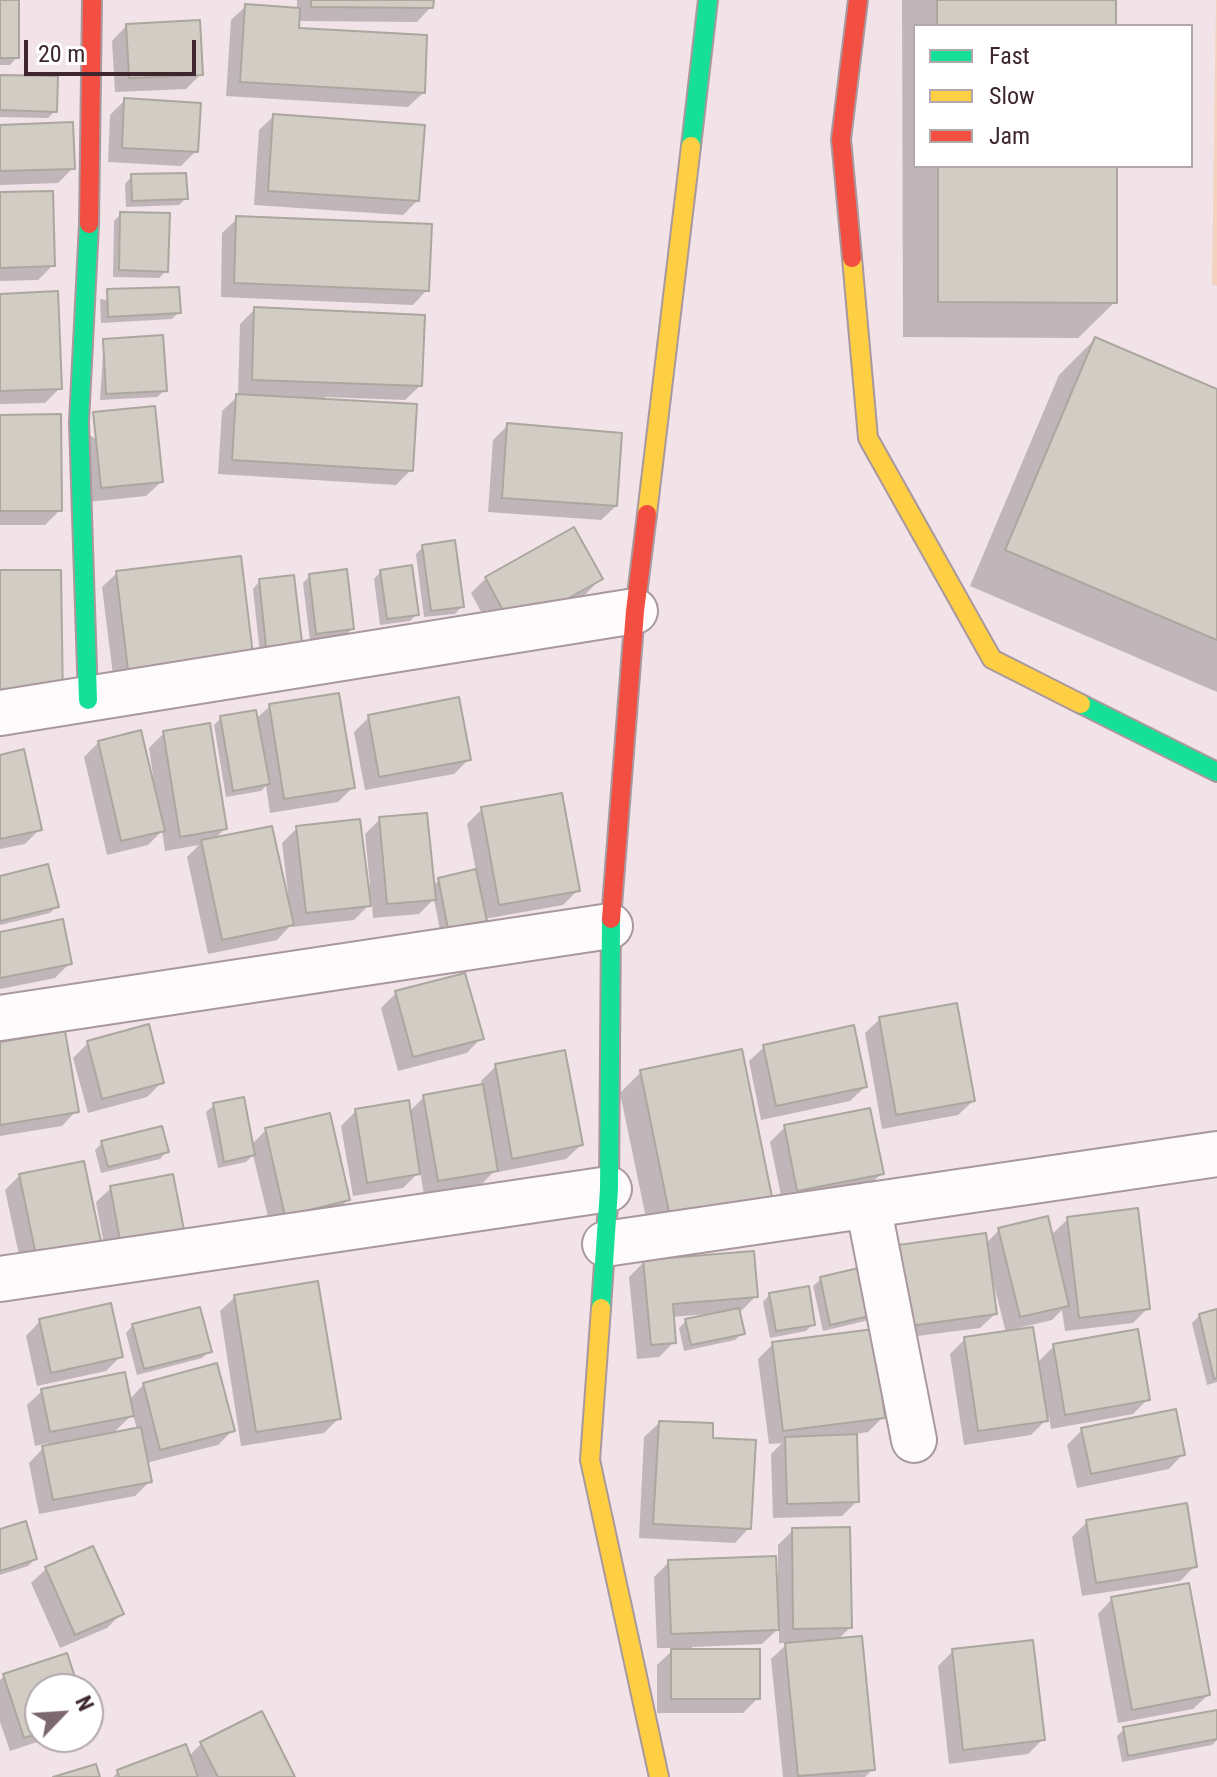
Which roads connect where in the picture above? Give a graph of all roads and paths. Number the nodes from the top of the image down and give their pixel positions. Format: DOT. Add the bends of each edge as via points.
graph roads {
  1 [pos="92,0"];
  2 [pos="708,0"];
  3 [pos="858,0"];
  4 [pos="635,611"];
  5 [pos="88,700"];
  6 [pos="0,713"];
  7 [pos="1217,772"];
  8 [pos="610,926"];
  9 [pos="0,1018"];
  10 [pos="1217,1154"];
  11 [pos="609,1189"];
  12 [pos="868,1205"];
  13 [pos="605,1244"];
  14 [pos="0,1279"];
  15 [pos="914,1440"];
  16 [pos="659,1777"];
  1 -- 5 [label="street" via="91,192 79,422"];
  2 -- 4 [label="street"];
  3 -- 7 [label="street" via="841,139 868,438 992,659"];
  4 -- 5 [label="street"];
  4 -- 8 [label="street"];
  5 -- 6 [label="street"];
  8 -- 9 [label="street"];
  8 -- 11 [label="street"];
  10 -- 12 [label="street"];
  11 -- 13 [label="street"];
  11 -- 14 [label="street"];
  12 -- 13 [label="street"];
  12 -- 15 [label="street"];
  13 -- 16 [label="street" via="590,1460"];
}
